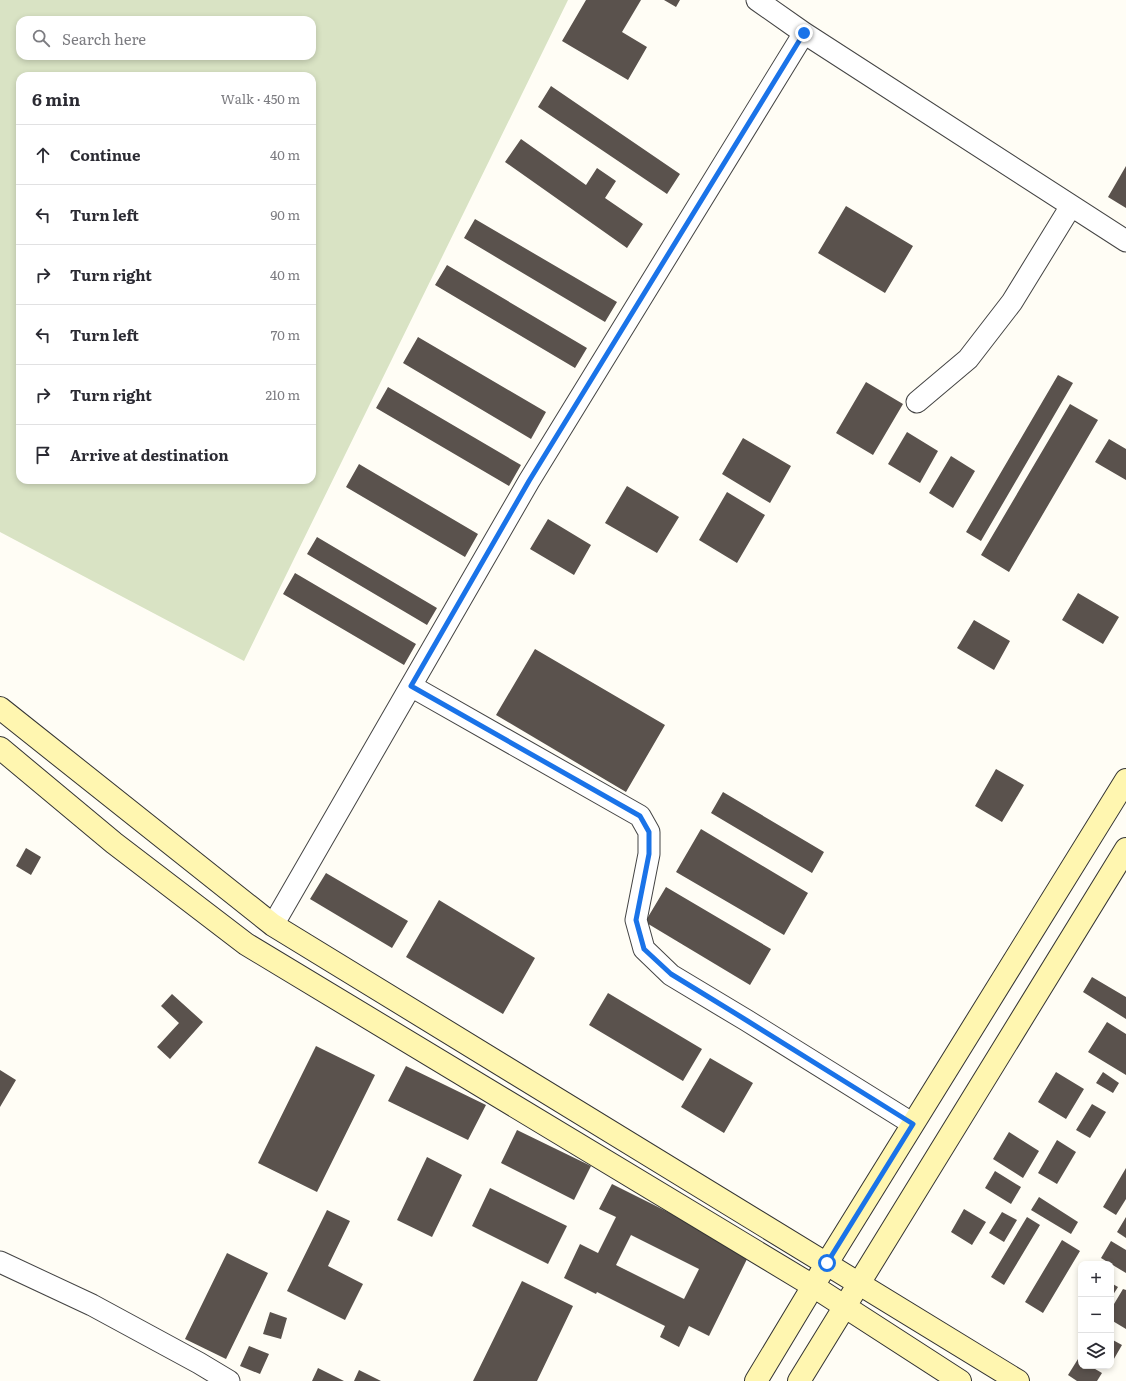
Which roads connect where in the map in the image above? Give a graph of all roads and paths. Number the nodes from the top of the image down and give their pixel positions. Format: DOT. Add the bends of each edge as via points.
graph roads {
  1 [pos="757,0"];
  2 [pos="804,33"];
  3 [pos="1071,206"];
  4 [pos="1126,240"];
  5 [pos="917,402"];
  6 [pos="411,686"];
  7 [pos="0,708"];
  8 [pos="0,748"];
  9 [pos="1126,780"];
  10 [pos="1126,849"];
  11 [pos="273,925"];
  12 [pos="913,1124"];
  13 [pos="0,1262"];
  14 [pos="827,1263"];
  15 [pos="859,1283"];
  16 [pos="813,1286"];
  17 [pos="844,1306"];
  18 [pos="229,1381"];
  19 [pos="756,1381"];
  20 [pos="799,1381"];
  21 [pos="960,1381"];
  22 [pos="1018,1381"];
  1 -- 2 [label="street"];
  2 -- 3 [label="street"];
  2 -- 6 [label="street" via="529,481"];
  3 -- 4 [label="street"];
  3 -- 5 [label="street" via="1012,302 968,359"];
  6 -- 11 [label="street"];
  6 -- 12 [label="street" via="640,816 649,832 649,854 636,920 644,949 671,974"];
  7 -- 11 [label="street"];
  8 -- 16 [label="street" via="114,843 246,944"];
  9 -- 12 [label="street"];
  10 -- 15 [label="street"];
  11 -- 14 [label="street"];
  12 -- 14 [label="street"];
  13 -- 18 [label="street" via="92,1305"];
  14 -- 15 [label="street"];
  14 -- 16 [label="street"];
  15 -- 17 [label="street"];
  15 -- 22 [label="street"];
  16 -- 17 [label="street"];
  16 -- 19 [label="street"];
  17 -- 20 [label="street"];
  17 -- 21 [label="street"];
}
